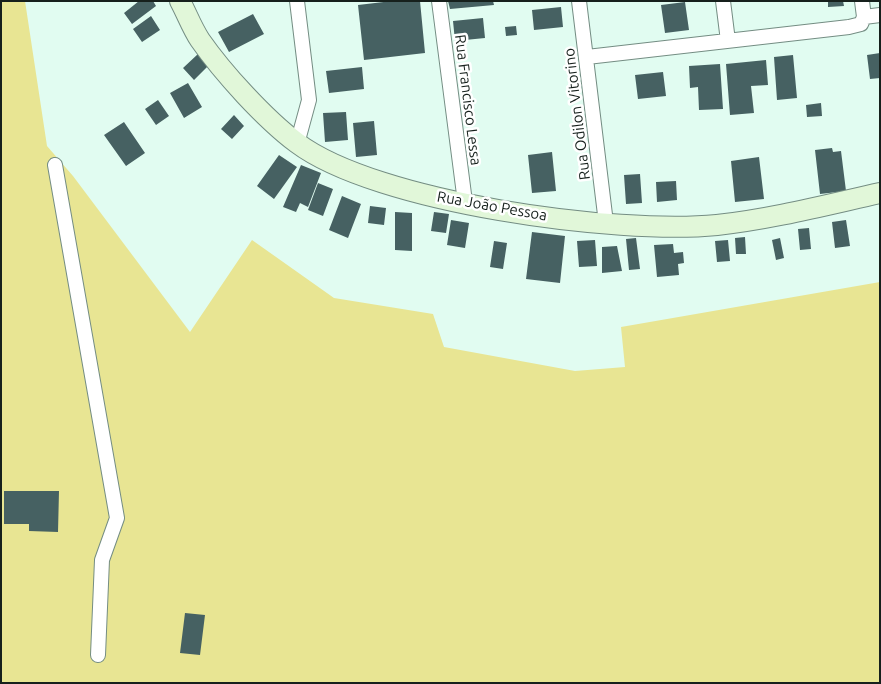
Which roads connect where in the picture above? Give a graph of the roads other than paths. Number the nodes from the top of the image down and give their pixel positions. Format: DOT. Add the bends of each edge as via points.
graph roads {
  1 [pos="180,1"];
  2 [pos="296,1"];
  3 [pos="439,1"];
  4 [pos="579,1"];
  5 [pos="723,1"];
  6 [pos="862,1"];
  7 [pos="880,15"];
  8 [pos="863,20"];
  9 [pos="728,41"];
  10 [pos="587,57"];
  11 [pos="297,144"];
  12 [pos="55,165"];
  13 [pos="880,193"];
  14 [pos="465,202"];
  15 [pos="606,223"];
  16 [pos="98,656"];
  1 -- 11 [label="street, Rua João Pessoa" via="200,40 253,104"];
  2 -- 11 [label="street" via="309,100"];
  3 -- 14 [label="street, Rua Francisco Lessa"];
  4 -- 10 [label="street, Rua Odilon Vitorino"];
  5 -- 9 [label="street"];
  6 -- 8 [label="street"];
  7 -- 8 [label="street"];
  8 -- 9 [label="street"];
  9 -- 10 [label="street"];
  10 -- 15 [label="street, Rua Odilon Vitorino"];
  11 -- 14 [label="street, Rua João Pessoa" via="362,175 416,192"];
  12 -- 16 [label="street" via="117,518 102,560"];
  13 -- 15 [label="street, Rua João Pessoa" via="759,220 716,225 669,227"];
  14 -- 15 [label="street, Rua João Pessoa" via="520,213"];
}
